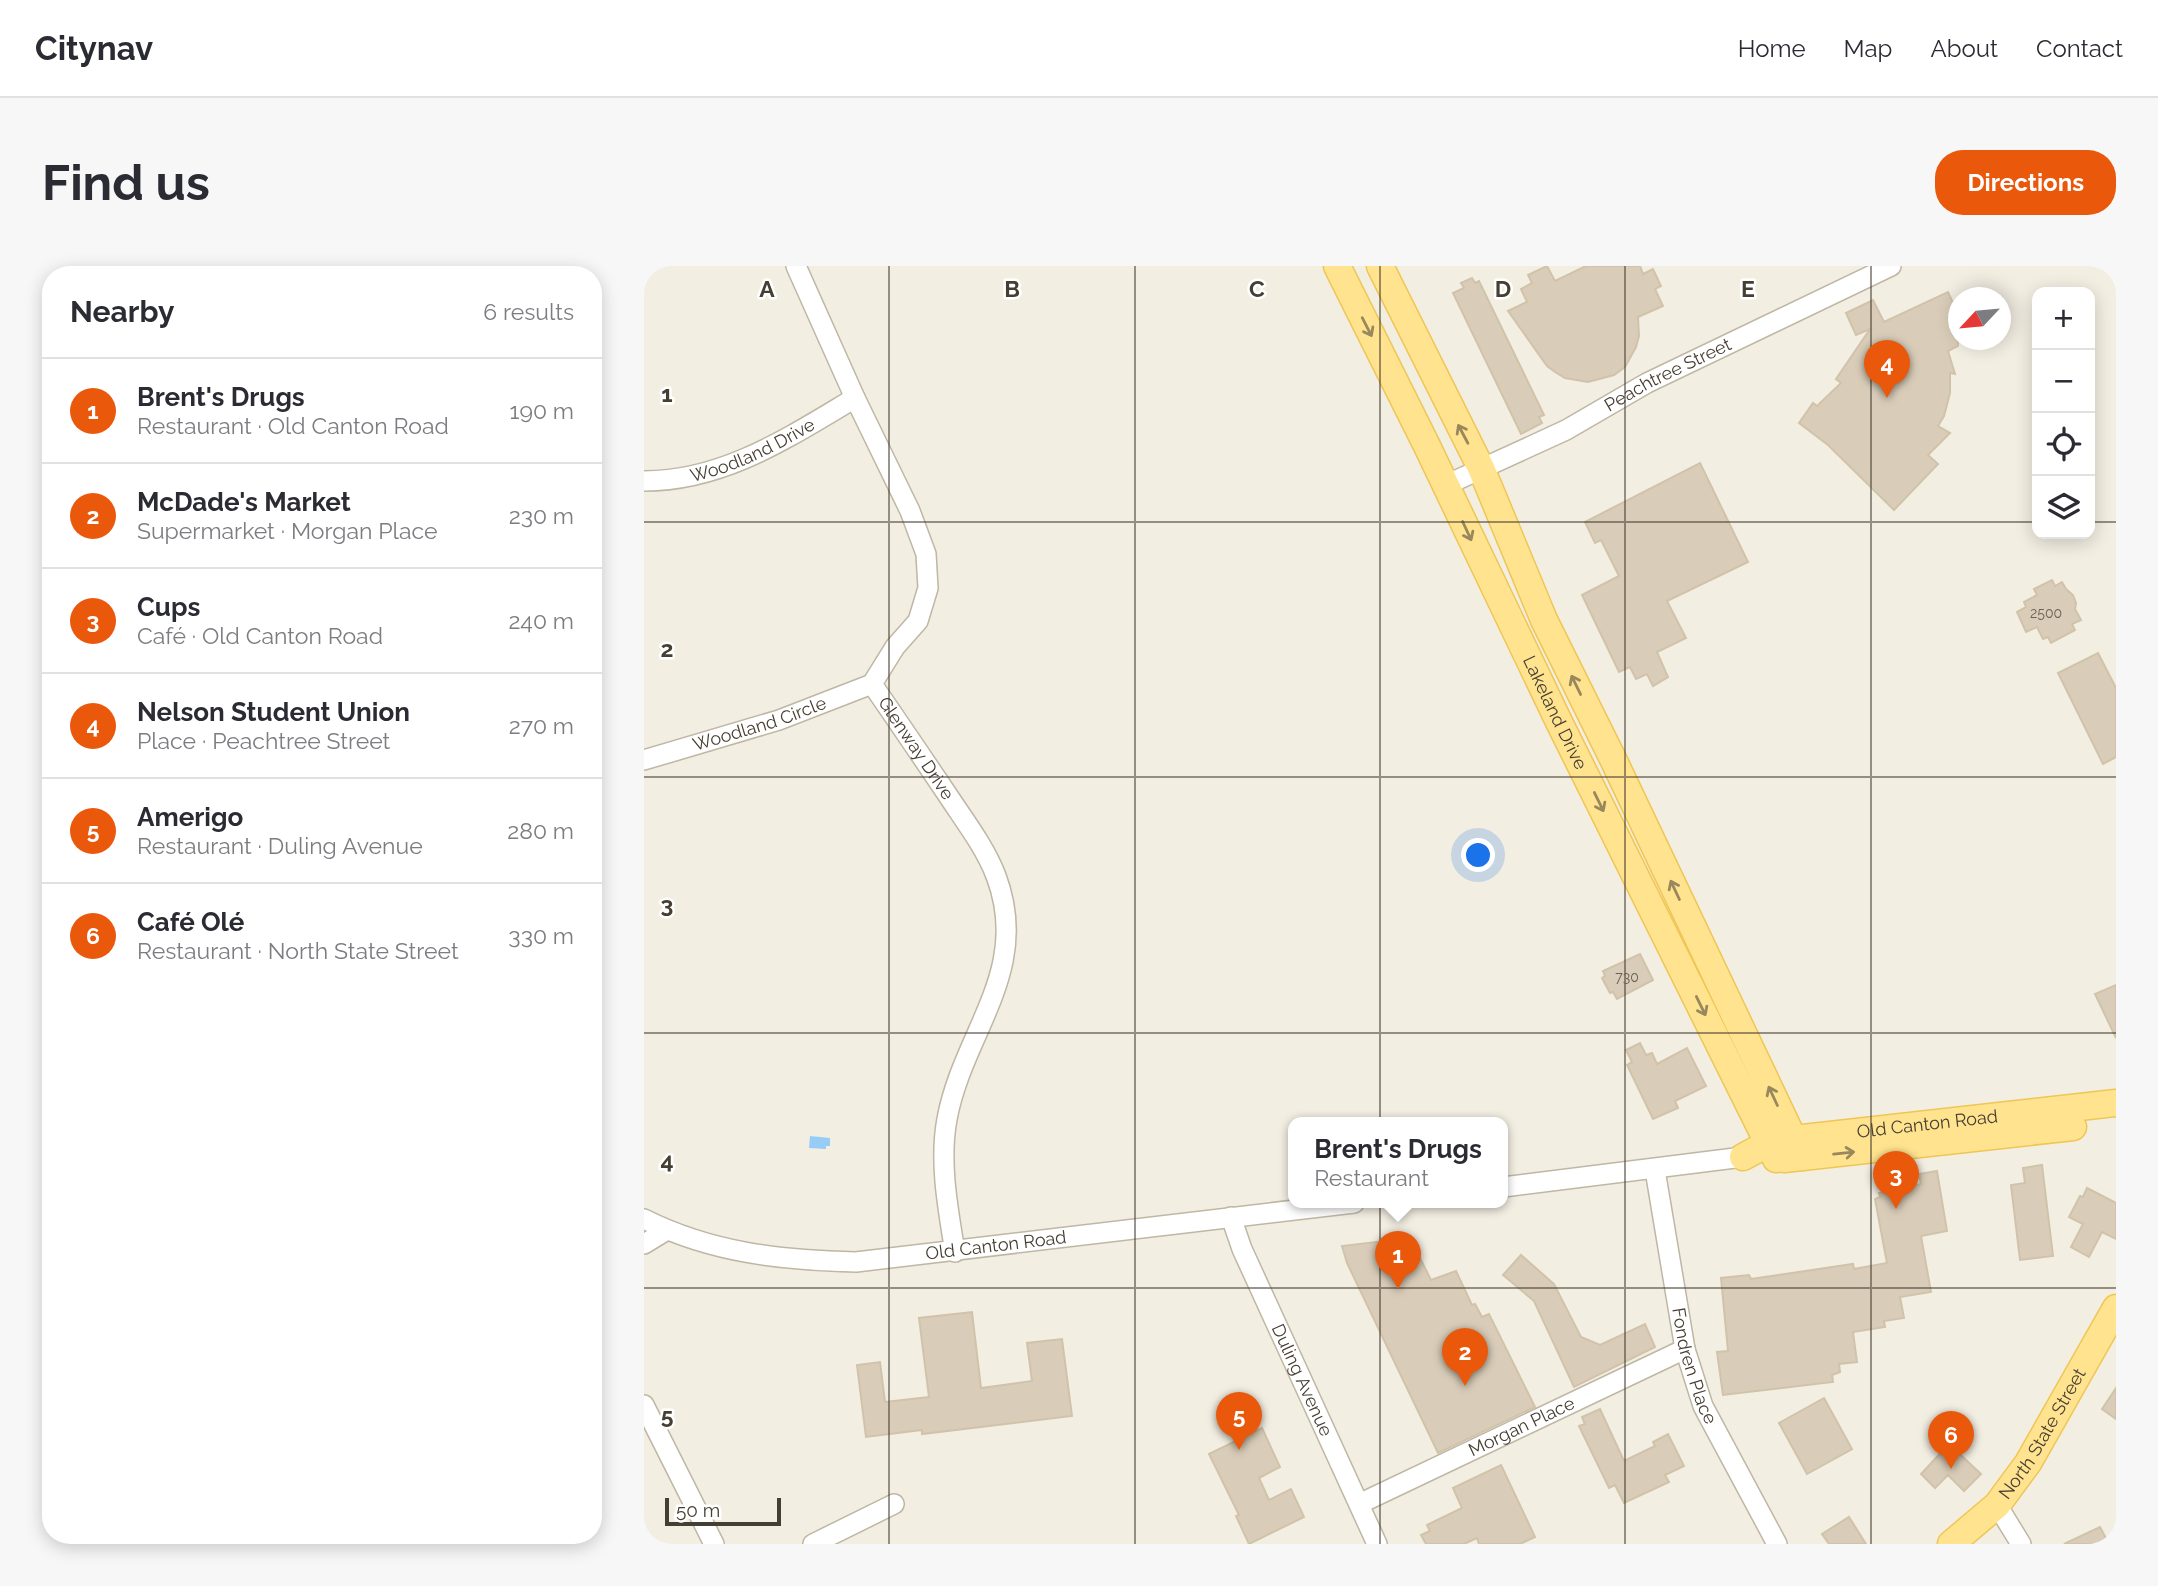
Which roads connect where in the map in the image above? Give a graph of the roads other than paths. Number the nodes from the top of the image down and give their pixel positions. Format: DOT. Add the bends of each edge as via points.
graph roads {
  1 [pos="796,266"];
  2 [pos="1337,266"];
  3 [pos="1380,266"];
  4 [pos="1891,266"];
  5 [pos="855,398"];
  6 [pos="1482,468"];
  7 [pos="644,481"];
  8 [pos="1446,485"];
  9 [pos="872,684"];
  10 [pos="644,760"];
  11 [pos="2116,1103"];
  12 [pos="2116,1122"];
  13 [pos="1785,1150"];
  14 [pos="1743,1157"];
  15 [pos="1655,1170"];
  16 [pos="1508,1186"];
  17 [pos="1310,1208"];
  18 [pos="1231,1217"];
  19 [pos="644,1219"];
  20 [pos="667,1230"];
  21 [pos="644,1244"];
  22 [pos="955,1252"];
  23 [pos="2116,1308"];
  24 [pos="1685,1349"];
  25 [pos="644,1405"];
  26 [pos="894,1504"];
  27 [pos="1359,1504"];
  28 [pos="1997,1505"];
  29 [pos="714,1544"];
  30 [pos="813,1544"];
  31 [pos="1377,1544"];
  32 [pos="1777,1544"];
  33 [pos="1951,1544"];
  34 [pos="2021,1544"];
  1 -- 5 [label="street, Glenway Drive"];
  2 -- 8 [label="main road, Lakeland Drive, one-way"];
  6 -- 3 [label="main road, Lakeland Drive, one-way"];
  4 -- 6 [label="street, Peachtree Street"];
  5 -- 7 [label="street, Woodland Drive" via="773,447 701,476"];
  5 -- 9 [label="street, Glenway Drive" via="926,554 928,589 918,621"];
  6 -- 8 [label="street, Peachtree Street"];
  13 -- 6 [label="main road, Lakeland Drive, one-way" via="1614,761 1544,620"];
  8 -- 13 [label="main road, Lakeland Drive, one-way" via="1559,722"];
  9 -- 10 [label="street, Woodland Circle" via="779,720"];
  9 -- 22 [label="street, Glenway Drive" via="972,831 996,876 1005,919 1006,948 997,988 960,1073 947,1120 944,1160"];
  11 -- 13 [label="main road, Old Canton Road"];
  13 -- 12 [label="main road, Old Canton Road, one-way"];
  13 -- 14 [label="main road, Old Canton Road"];
  14 -- 15 [label="street, Old Canton Road"];
  15 -- 16 [label="street, Old Canton Road"];
  15 -- 24 [label="street, Fondren Place"];
  17 -- 18 [label="street, Old Canton Road"];
  18 -- 22 [label="street, Old Canton Road"];
  18 -- 27 [label="street, Duling Avenue"];
  19 -- 20 [label="street, Old Canton Road"];
  20 -- 21 [label="street"];
  20 -- 22 [label="street, Old Canton Road" via="747,1254 796,1261 856,1262"];
  23 -- 28 [label="main road, North State Street" via="2028,1463"];
  24 -- 27 [label="street, Morgan Place"];
  24 -- 32 [label="street, Fondren Place" via="1703,1406"];
  25 -- 29 [label="street"];
  26 -- 30 [label="street"];
  27 -- 31 [label="street, Duling Avenue"];
  28 -- 33 [label="main road, North State Street"];
  28 -- 34 [label="street"];
}
